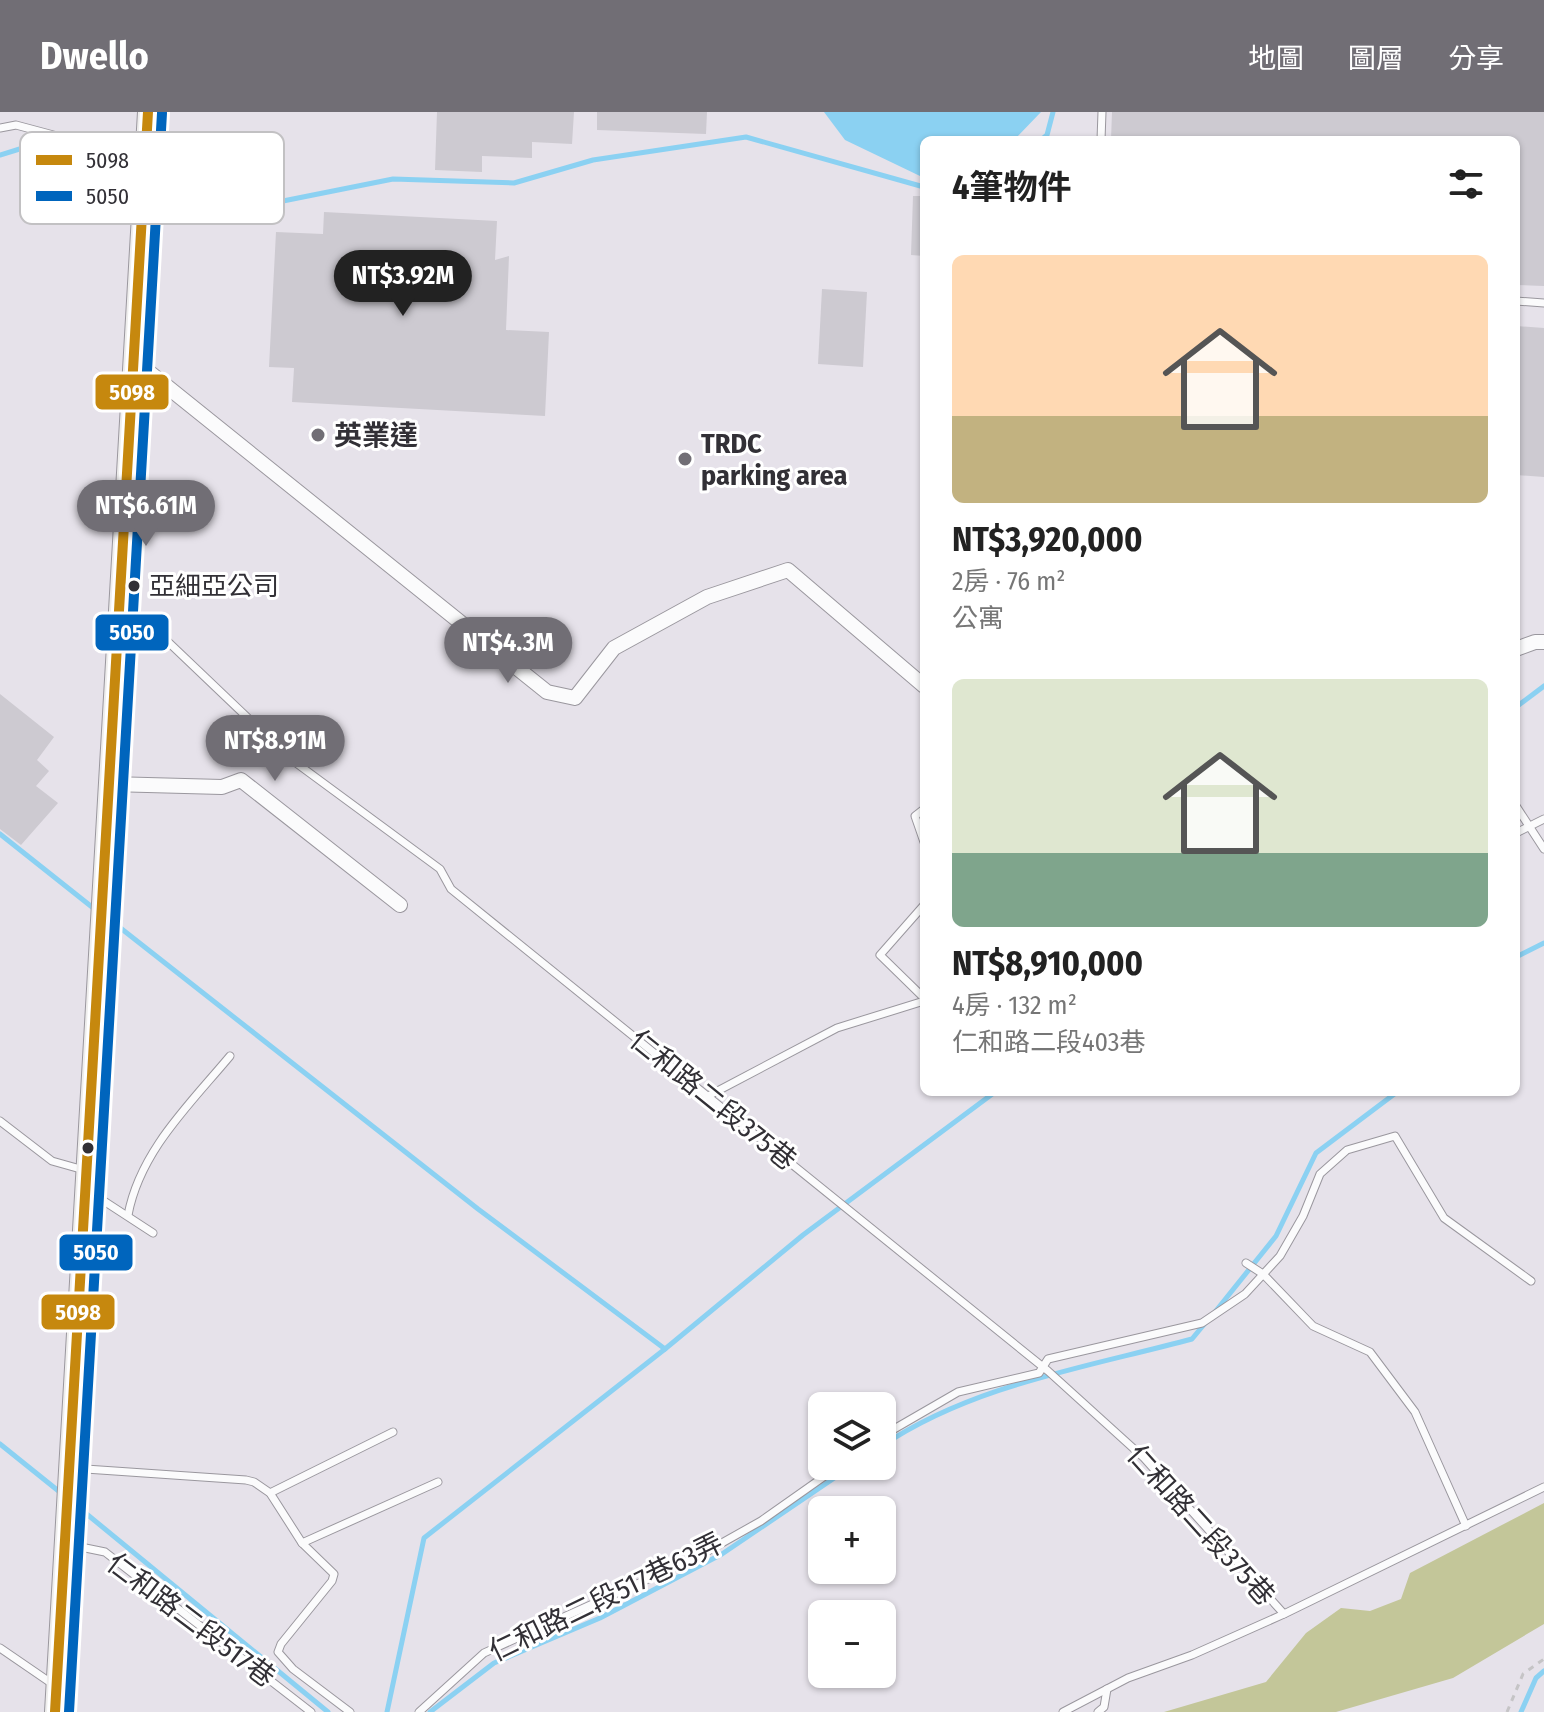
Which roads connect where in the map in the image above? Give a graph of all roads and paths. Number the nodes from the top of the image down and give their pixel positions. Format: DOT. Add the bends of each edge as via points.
graph roads {
  1 [pos="148,112"];
  2 [pos="1102,112"];
  3 [pos="0,128"];
  4 [pos="34,132"];
  5 [pos="147,132"];
  6 [pos="1101,136"];
  7 [pos="141,224"];
  8 [pos="1520,301"];
  9 [pos="1544,303"];
  10 [pos="134,360"];
  11 [pos="120,616"];
  12 [pos="1544,642"];
  13 [pos="1520,648"];
  14 [pos="920,683"];
  15 [pos="110,784"];
  16 [pos="920,812"];
  17 [pos="1520,813"];
  18 [pos="1544,819"];
  19 [pos="1528,827"];
  20 [pos="920,830"];
  21 [pos="1520,831"];
  22 [pos="1544,849"];
  23 [pos="400,905"];
  24 [pos="920,910"];
  25 [pos="920,995"];
  26 [pos="920,1000"];
  27 [pos="230,1056"];
  28 [pos="708,1096"];
  29 [pos="0,1121"];
  30 [pos="86,1180"];
  31 [pos="128,1215"];
  32 [pos="153,1233"];
  33 [pos="1246,1263"];
  34 [pos="1260,1272"];
  35 [pos="1531,1281"];
  36 [pos="1046,1369"];
  37 [pos="896,1428"];
  38 [pos="393,1432"];
  39 [pos="69,1468"];
  40 [pos="819,1480"];
  41 [pos="438,1482"];
  42 [pos="1544,1487"];
  43 [pos="270,1493"];
  44 [pos="1466,1526"];
  45 [pos="64,1543"];
  46 [pos="302,1543"];
  47 [pos="1284,1614"];
  48 [pos="0,1648"];
  49 [pos="1544,1659"];
  50 [pos="56,1687"];
  51 [pos="1107,1689"];
  52 [pos="55,1712"];
  53 [pos="311,1712"];
  54 [pos="350,1712"];
  55 [pos="419,1712"];
  56 [pos="1063,1712"];
  57 [pos="1098,1712"];
  58 [pos="1507,1712"];
  1 -- 5 [label="main road"];
  2 -- 6 [label="lane"];
  3 -- 4 [label="lane" via="16,125"];
  7 -- 10 [label="main road"];
  8 -- 9 [label="lane"];
  10 -- 11 [label="main road"];
  10 -- 14 [label="street" via="547,692 575,698 614,648 707,597 788,570"];
  11 -- 15 [label="main road"];
  11 -- 28 [label="lane, 仁和路二段375巷" via="163,637 292,760 440,869 451,889"];
  12 -- 13 [label="street"];
  15 -- 23 [label="street" via="222,787 241,780"];
  15 -- 30 [label="main road"];
  16 -- 20 [label="lane" via="915,816"];
  17 -- 19 [label="lane"];
  18 -- 19 [label="lane"];
  19 -- 21 [label="lane"];
  19 -- 22 [label="lane"];
  24 -- 25 [label="lane" via="880,955"];
  26 -- 28 [label="lane" via="837,1028"];
  27 -- 31 [label="lane" via="143,1167"];
  28 -- 36 [label="lane, 仁和路二段375巷"];
  29 -- 30 [label="lane"];
  30 -- 31 [label="lane"];
  30 -- 39 [label="main road"];
  31 -- 32 [label="lane"];
  33 -- 34 [label="lane"];
  34 -- 35 [label="lane" via="1280,1256 1320,1174 1347,1150 1395,1136 1444,1218"];
  34 -- 36 [label="lane" via="1245,1294 1202,1323 1048,1359"];
  34 -- 44 [label="lane" via="1313,1326 1370,1352 1415,1412"];
  36 -- 37 [label="lane" via="958,1392"];
  36 -- 47 [label="lane, 仁和路二段375巷" via="1144,1458"];
  38 -- 43 [label="lane"];
  39 -- 43 [label="lane" via="246,1480"];
  39 -- 45 [label="main road"];
  40 -- 55 [label="lane, 仁和路二段517巷63弄" via="697,1557 484,1653"];
  41 -- 46 [label="lane"];
  42 -- 44 [label="lane"];
  43 -- 46 [label="lane"];
  44 -- 47 [label="lane"];
  45 -- 50 [label="main road"];
  45 -- 53 [label="lane, 仁和路二段517巷" via="105,1552"];
  46 -- 54 [label="lane" via="334,1574 278,1652"];
  47 -- 51 [label="lane"];
  48 -- 50 [label="lane"];
  49 -- 58 [label="path" via="1523,1674"];
  50 -- 52 [label="main road"];
  51 -- 56 [label="lane"];
  51 -- 57 [label="lane"];
}
